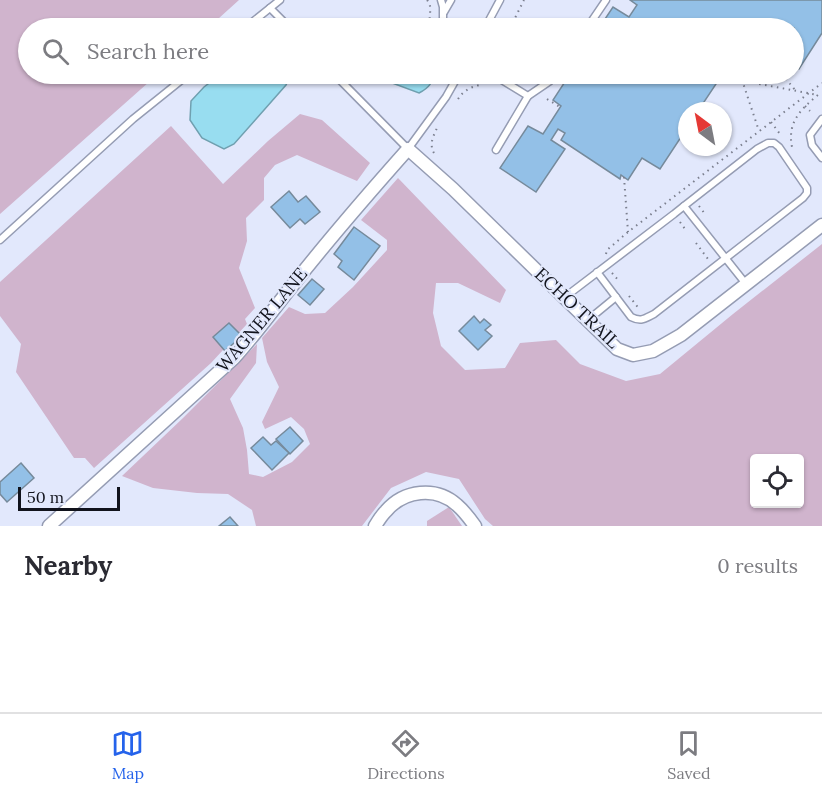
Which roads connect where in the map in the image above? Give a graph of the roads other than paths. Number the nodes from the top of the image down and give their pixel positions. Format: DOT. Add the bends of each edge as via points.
graph roads {
  1 [pos="280,0"];
  2 [pos="441,0"];
  3 [pos="451,0"];
  4 [pos="501,0"];
  5 [pos="606,0"];
  6 [pos="270,8"];
  7 [pos="443,13"];
  8 [pos="258,18"];
  9 [pos="280,18"];
  10 [pos="443,18"];
  11 [pos="490,18"];
  12 [pos="593,18"];
  13 [pos="177,84"];
  14 [pos="344,84"];
  15 [pos="453,84"];
  16 [pos="508,84"];
  17 [pos="546,84"];
  18 [pos="528,96"];
  19 [pos="822,119"];
  20 [pos="408,149"];
  21 [pos="496,150"];
  22 [pos="822,158"];
  23 [pos="684,206"];
  24 [pos="822,225"];
  25 [pos="0,240"];
  26 [pos="726,258"];
  27 [pos="597,272"];
  28 [pos="746,284"];
  29 [pos="565,297"];
  30 [pos="616,297"];
  31 [pos="588,320"];
  32 [pos="49,526"];
  33 [pos="375,526"];
  34 [pos="475,526"];
  1 -- 6 [label="lane"];
  2 -- 7 [label="lane"];
  3 -- 7 [label="lane"];
  4 -- 11 [label="lane"];
  5 -- 12 [label="lane"];
  6 -- 8 [label="lane"];
  6 -- 9 [label="lane"];
  7 -- 10 [label="lane"];
  13 -- 25 [label="lane"];
  14 -- 20 [label="lane"];
  15 -- 20 [label="lane"];
  16 -- 18 [label="lane"];
  17 -- 18 [label="lane"];
  18 -- 21 [label="lane"];
  19 -- 22 [label="lane" via="810,135"];
  20 -- 29 [label="street, ECHO TRAIL"];
  20 -- 32 [label="street, WAGNER LANE" via="234,358"];
  23 -- 26 [label="lane"];
  23 -- 26 [label="lane" via="757,149 768,143 779,147 807,193"];
  23 -- 27 [label="lane"];
  24 -- 28 [label="street, ECHO TRAIL"];
  26 -- 28 [label="lane"];
  26 -- 30 [label="lane" via="643,320 631,317"];
  27 -- 29 [label="lane"];
  27 -- 30 [label="lane"];
  28 -- 31 [label="street, ECHO TRAIL" via="681,335 653,351 633,355 617,349"];
  29 -- 31 [label="street, ECHO TRAIL"];
  30 -- 31 [label="lane"];
  33 -- 34 [label="street" via="398,501 427,491 456,504"];
}
